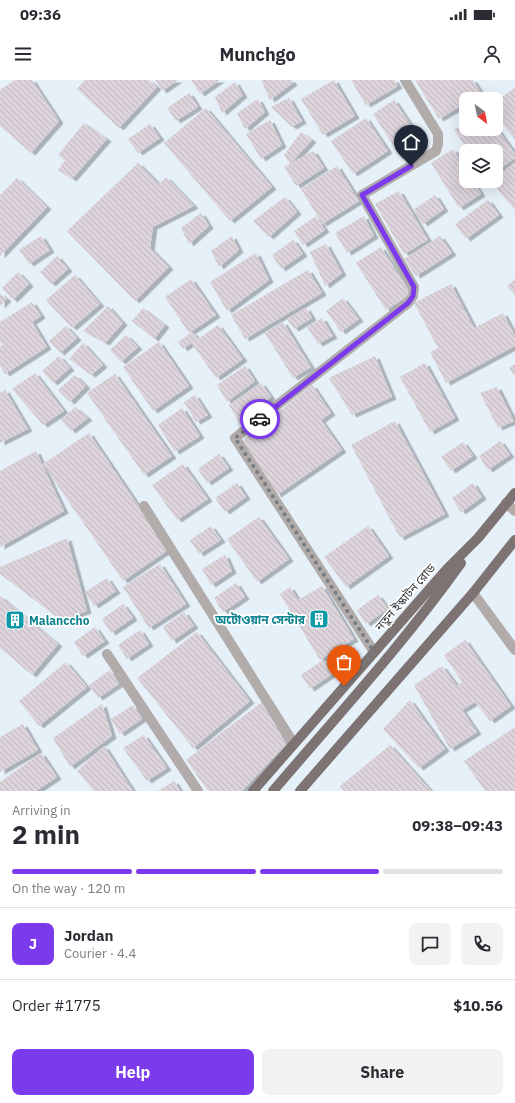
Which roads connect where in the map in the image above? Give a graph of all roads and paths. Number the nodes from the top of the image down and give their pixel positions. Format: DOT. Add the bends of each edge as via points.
graph roads {
  1 [pos="405,80"];
  2 [pos="515,493"];
  3 [pos="506,503"];
  4 [pos="144,506"];
  5 [pos="515,511"];
  6 [pos="478,538"];
  7 [pos="515,540"];
  8 [pos="473,593"];
  9 [pos="515,650"];
  10 [pos="374,652"];
  11 [pos="107,654"];
  12 [pos="294,744"];
  13 [pos="198,791"];
  14 [pos="253,791"];
  15 [pos="272,791"];
  16 [pos="300,791"];
  1 -- 10 [label="street" via="438,134 436,151 362,195 414,287 413,296 408,303 235,438"];
  2 -- 3 [label="main road, নতুন ইস্কাটন রোড"];
  3 -- 5 [label="street"];
  3 -- 6 [label="main road, নতুন ইস্কাটন রোড"];
  4 -- 12 [label="street"];
  6 -- 10 [label="main road, নতুন ইস্কাটন রোড" via="447,569"];
  6 -- 15 [label="main road" via="429,606"];
  7 -- 8 [label="main road"];
  8 -- 9 [label="street"];
  8 -- 16 [label="main road"];
  10 -- 12 [label="main road, নতুন ইস্কাটন রোড"];
  11 -- 13 [label="street"];
  12 -- 14 [label="main road, নতুন ইস্কাটন রোড"];
}
